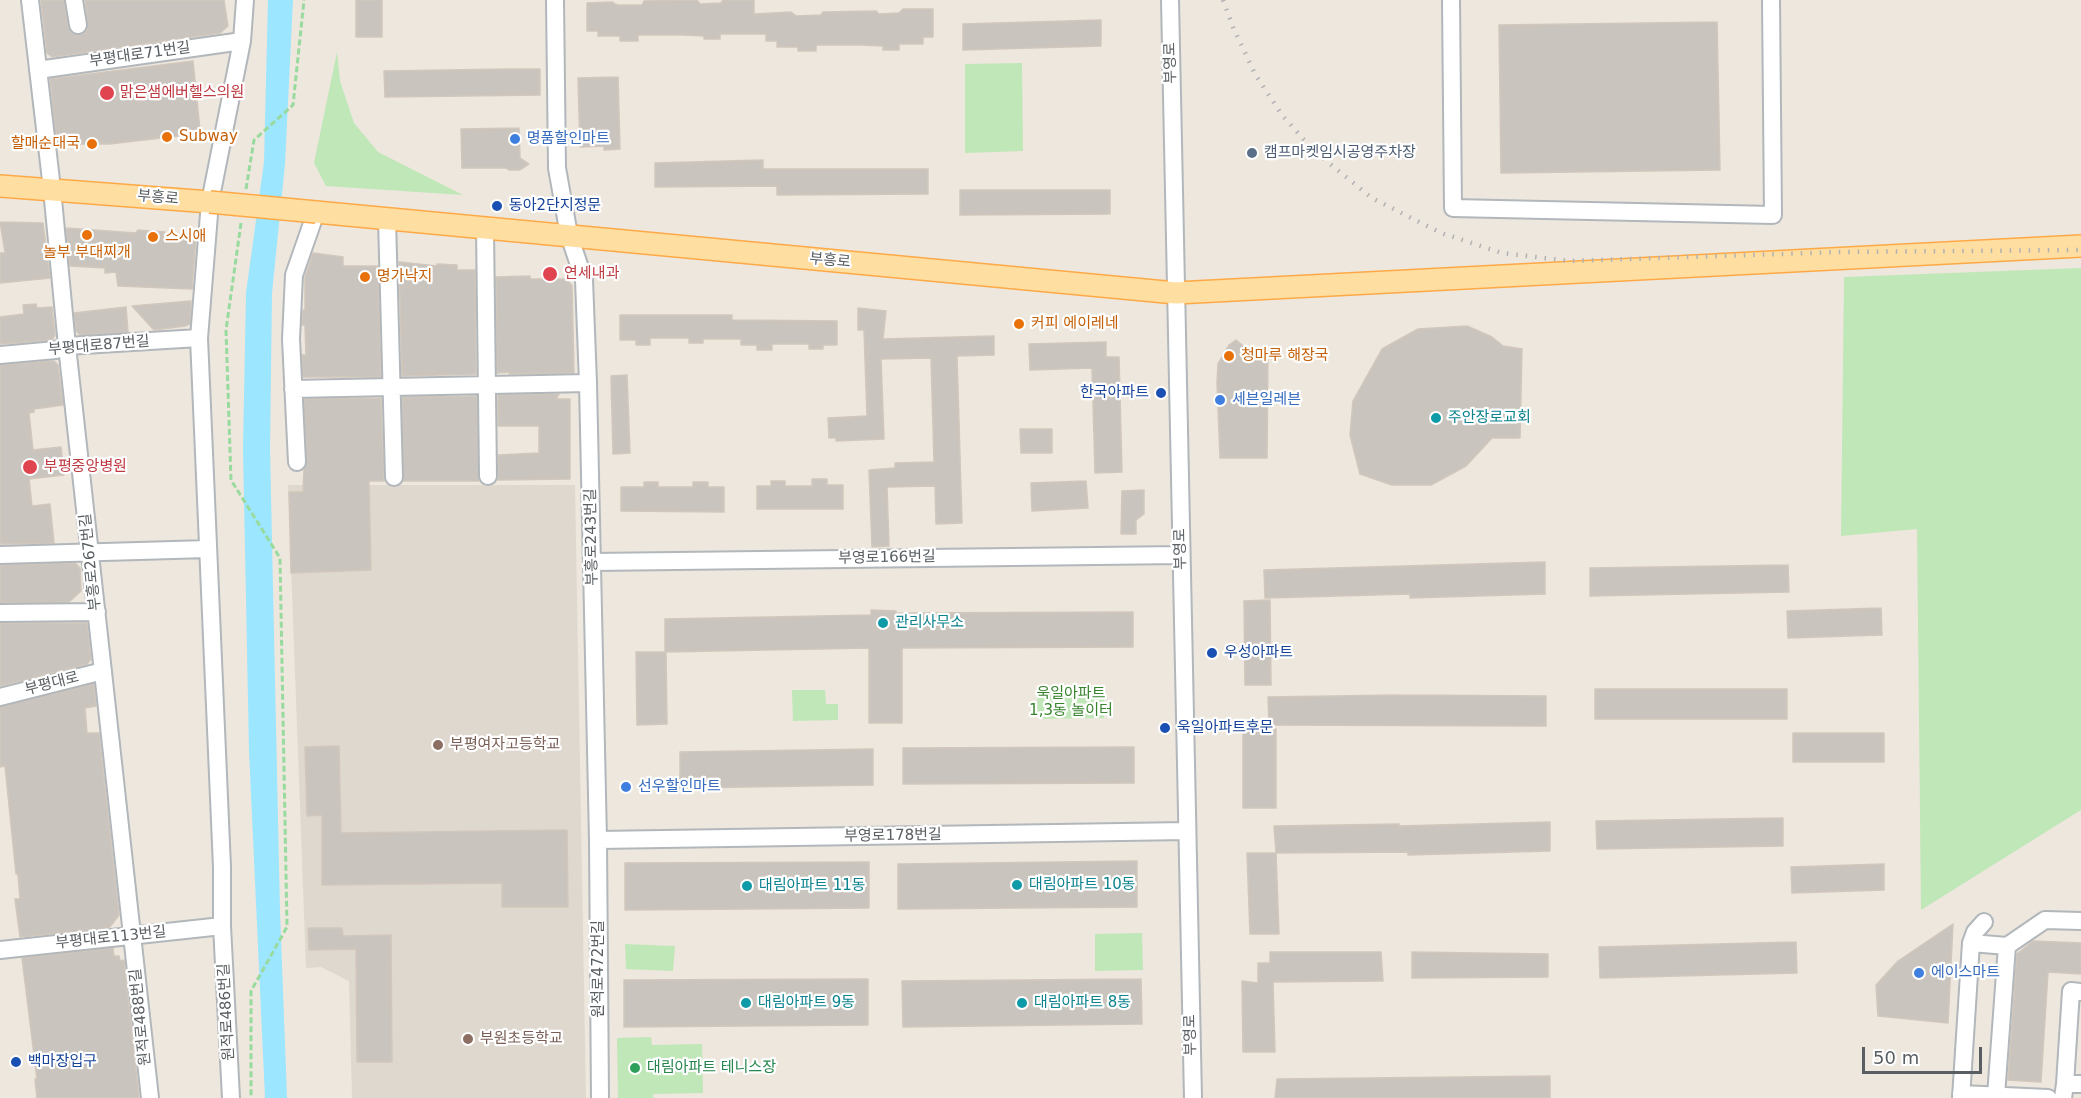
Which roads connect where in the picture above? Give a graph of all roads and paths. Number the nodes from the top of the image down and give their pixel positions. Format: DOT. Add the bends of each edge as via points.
graph roads {
  1 [pos="30,0"];
  2 [pos="74,0"];
  3 [pos="245,0"];
  4 [pos="304,0"];
  5 [pos="555,0"];
  6 [pos="1170,0"];
  7 [pos="1451,0"];
  8 [pos="1771,0"];
  9 [pos="78,25"];
  10 [pos="242,41"];
  11 [pos="38,70"];
  12 [pos="0,186"];
  13 [pos="52,189"];
  14 [pos="245,196"];
  15 [pos="210,202"];
  16 [pos="316,212"];
  17 [pos="242,218"];
  18 [pos="387,219"];
  19 [pos="485,228"];
  20 [pos="569,235"];
  21 [pos="2081,246"];
  22 [pos="1176,293"];
  23 [pos="199,338"];
  24 [pos="67,346"];
  25 [pos="0,355"];
  26 [pos="588,383"];
  27 [pos="487,385"];
  28 [pos="392,387"];
  29 [pos="293,389"];
  30 [pos="297,462"];
  31 [pos="488,476"];
  32 [pos="394,477"];
  33 [pos="208,549"];
  34 [pos="90,552"];
  35 [pos="0,555"];
  36 [pos="1181,555"];
  37 [pos="592,562"];
  38 [pos="97,612"];
  39 [pos="0,613"];
  40 [pos="103,671"];
  41 [pos="0,697"];
  42 [pos="1187,831"];
  43 [pos="598,840"];
  44 [pos="2081,921"];
  45 [pos="1984,922"];
  46 [pos="222,926"];
  47 [pos="132,935"];
  48 [pos="1971,943"];
  49 [pos="2007,946"];
  50 [pos="0,950"];
  51 [pos="2081,992"];
  52 [pos="2070,1089"];
  53 [pos="1961,1096"];
  54 [pos="1996,1096"];
  55 [pos="150,1098"];
  56 [pos="231,1098"];
  57 [pos="251,1098"];
  58 [pos="600,1098"];
  59 [pos="1192,1098"];
  60 [pos="2048,1098"];
  1 -- 11 [label="street"];
  2 -- 9 [label="street"];
  3 -- 10 [label="street"];
  4 -- 14 [label="path" via="293,105 254,140"];
  5 -- 20 [label="street, 부흥로243번길" via="557,168"];
  6 -- 22 [label="street, 부영로"];
  7 -- 8 [label="street" via="1453,208 1773,215"];
  10 -- 11 [label="street, 부평대로71번길"];
  10 -- 15 [label="street"];
  11 -- 13 [label="street"];
  12 -- 13 [label="main road, 부흥로"];
  13 -- 15 [label="main road, 부흥로"];
  13 -- 24 [label="street, 부흥로267번길"];
  15 -- 16 [label="main road, 부흥로, bridge"];
  15 -- 23 [label="street, 원적로486번길"];
  16 -- 18 [label="main road, 부흥로"];
  16 -- 29 [label="street" via="294,275"];
  17 -- 57 [label="path" via="226,330 231,480 280,558 287,927 251,991"];
  18 -- 19 [label="main road, 부흥로"];
  18 -- 28 [label="street"];
  19 -- 20 [label="main road, 부흥로"];
  19 -- 27 [label="street"];
  20 -- 22 [label="main road, 부흥로"];
  20 -- 26 [label="street, 부흥로243번길" via="584,280"];
  21 -- 22 [label="main road, 부흥로"];
  22 -- 36 [label="street, 부영로"];
  23 -- 24 [label="street, 부평대로87번길"];
  23 -- 33 [label="street, 원적로486번길"];
  24 -- 25 [label="street, 부평대로87번길"];
  24 -- 34 [label="street, 부흥로267번길"];
  26 -- 27 [label="street"];
  26 -- 37 [label="street, 부흥로243번길"];
  27 -- 28 [label="street"];
  27 -- 31 [label="street"];
  28 -- 29 [label="street"];
  28 -- 32 [label="street"];
  29 -- 30 [label="street"];
  33 -- 34 [label="street"];
  33 -- 46 [label="street, 원적로486번길"];
  34 -- 35 [label="street"];
  34 -- 38 [label="street, 부흥로267번길"];
  36 -- 37 [label="street, 부영로166번길"];
  36 -- 42 [label="street, 부영로"];
  37 -- 43 [label="street, 부흥로243번길"];
  38 -- 39 [label="street"];
  38 -- 40 [label="street, 부흥로267번길"];
  40 -- 41 [label="street, 부평대로"];
  40 -- 47 [label="street, 부흥로267번길"];
  42 -- 43 [label="street, 부영로178번길"];
  42 -- 59 [label="street, 부영로"];
  43 -- 58 [label="street, 원적로472번길"];
  44 -- 49 [label="street" via="2045,920"];
  45 -- 48 [label="street"];
  46 -- 47 [label="street, 부평대로113번길"];
  46 -- 56 [label="street, 원적로486번길"];
  47 -- 50 [label="street, 부평대로113번길"];
  47 -- 55 [label="street, 원적로488번길"];
  48 -- 49 [label="street"];
  48 -- 53 [label="street"];
  49 -- 54 [label="street"];
  51 -- 52 [label="street" via="2071,991"];
  53 -- 54 [label="street"];
  54 -- 60 [label="street"];
}
